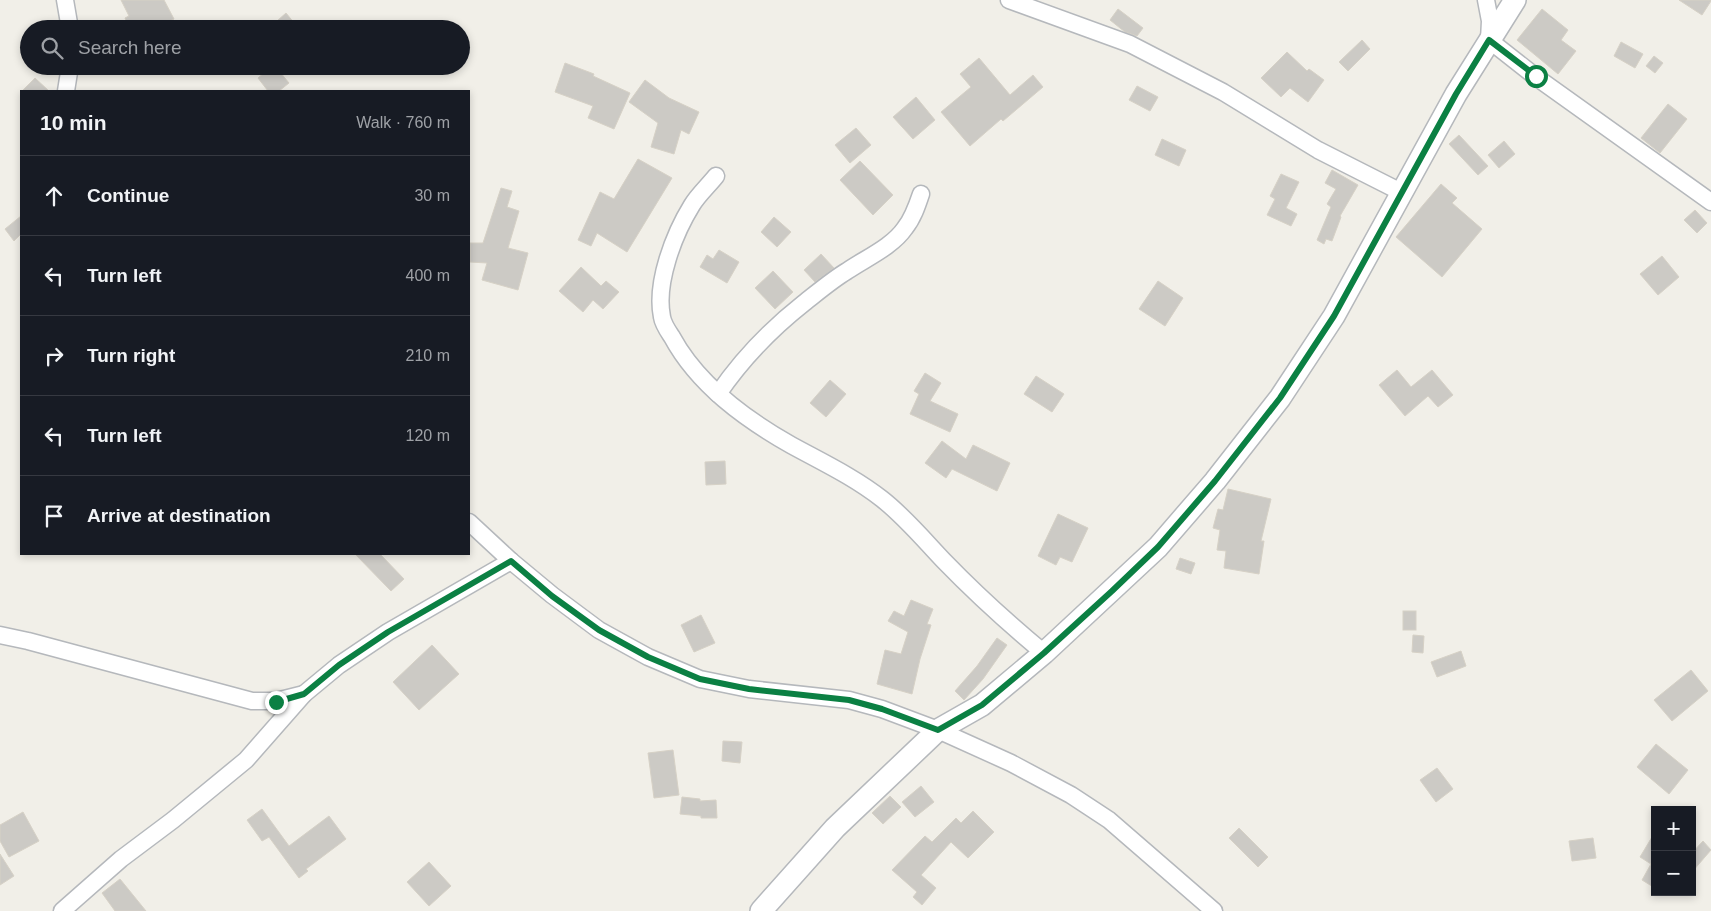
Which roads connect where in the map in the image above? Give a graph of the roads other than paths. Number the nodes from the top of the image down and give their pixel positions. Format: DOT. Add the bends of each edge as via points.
graph roads {
  1 [pos="65,0"];
  2 [pos="1009,0"];
  3 [pos="1486,0"];
  4 [pos="1515,0"];
  5 [pos="68,20"];
  6 [pos="1489,40"];
  7 [pos="69,75"];
  8 [pos="66,90"];
  9 [pos="716,176"];
  10 [pos="1401,192"];
  11 [pos="921,194"];
  12 [pos="1711,202"];
  13 [pos="718,394"];
  14 [pos="470,523"];
  15 [pos="511,561"];
  16 [pos="0,635"];
  17 [pos="1044,653"];
  18 [pos="304,694"];
  19 [pos="938,730"];
  20 [pos="62,911"];
  21 [pos="761,911"];
  22 [pos="1214,911"];
  1 -- 5 [label="street"];
  2 -- 10 [label="street" via="1130,44 1223,92 1318,150"];
  3 -- 6 [label="street"];
  4 -- 6 [label="street"];
  6 -- 10 [label="street"];
  6 -- 12 [label="street"];
  7 -- 8 [label="street"];
  9 -- 13 [label="street" via="692,204 685,219 663,276 660,300 662,319 675,344"];
  10 -- 17 [label="street" via="1334,316 1280,398 1158,547"];
  11 -- 13 [label="street" via="916,210 895,240 804,303 742,361"];
  13 -- 17 [label="street" via="735,409 883,500 986,604"];
  14 -- 15 [label="street"];
  15 -- 18 [label="street" via="388,632 339,665"];
  15 -- 19 [label="street" via="599,630 648,657 700,679 749,689 849,700"];
  16 -- 18 [label="street" via="252,701 276,702"];
  17 -- 19 [label="street" via="982,705"];
  18 -- 20 [label="street" via="246,760"];
  19 -- 21 [label="street" via="835,828"];
  19 -- 22 [label="street" via="1072,795 1109,820"];
}
